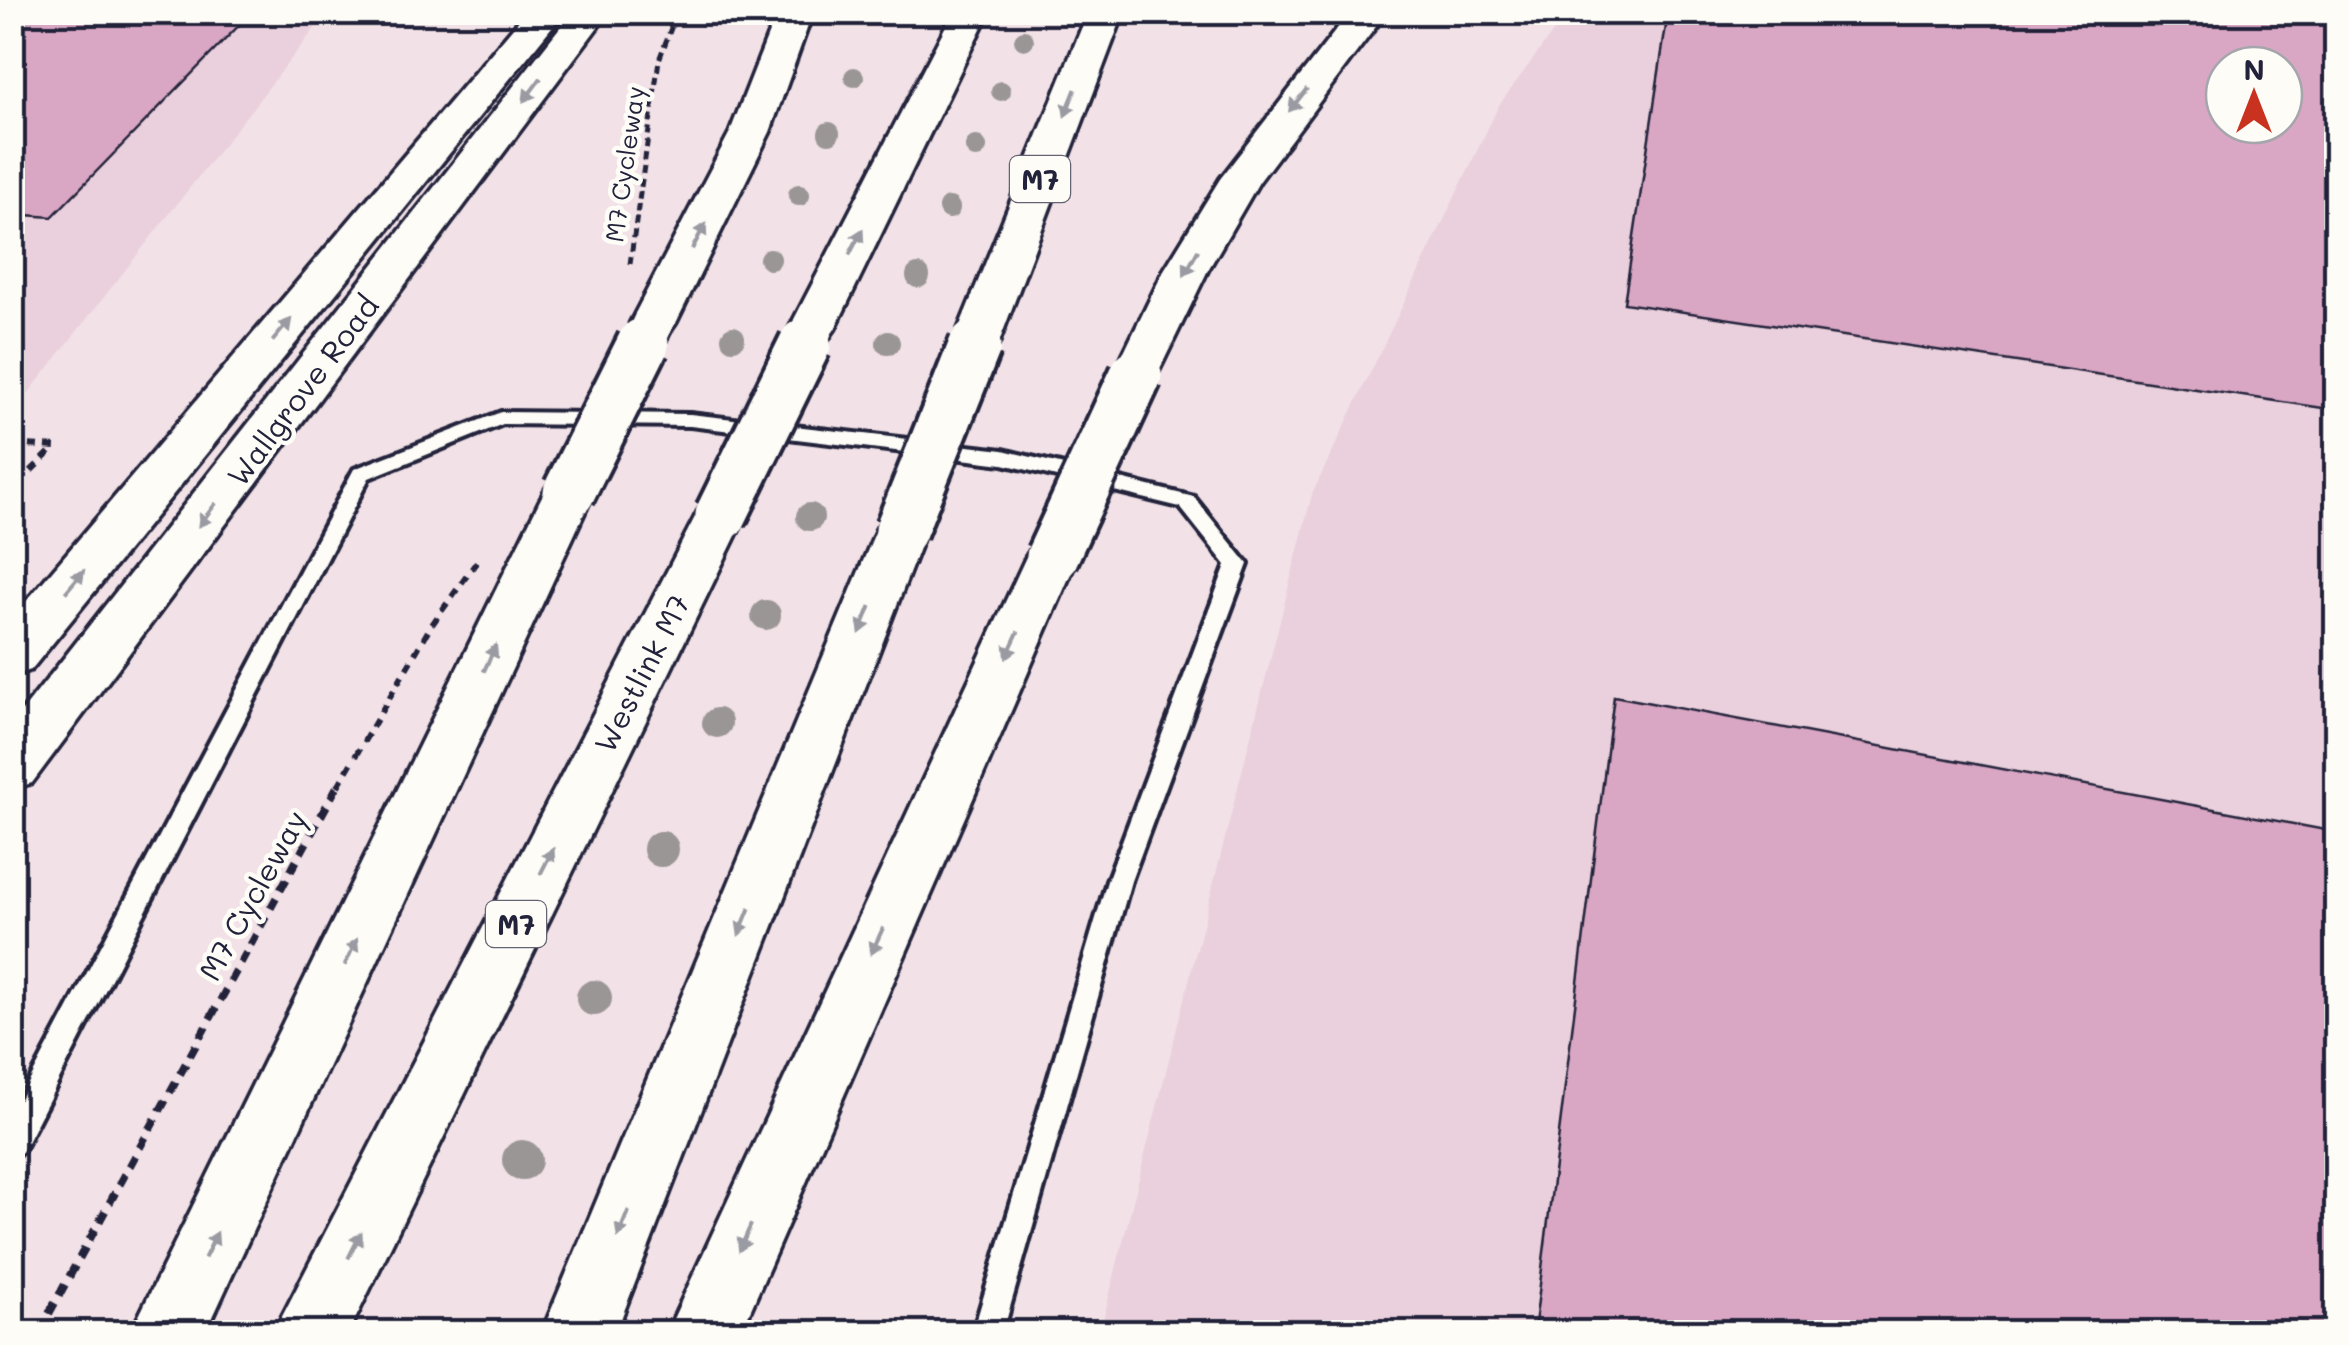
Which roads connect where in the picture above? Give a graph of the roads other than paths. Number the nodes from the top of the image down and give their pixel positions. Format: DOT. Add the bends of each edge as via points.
graph roads {
  1 [pos="546,12"];
  2 [pos="591,12"];
  3 [pos="795,12"];
  4 [pos="808,12"];
  5 [pos="972,12"];
  6 [pos="1106,12"];
  7 [pos="1370,17"];
  8 [pos="782,56"];
  9 [pos="12,656"];
  10 [pos="12,767"];
  11 [pos="12,1143"];
  12 [pos="168,1332"];
  13 [pos="311,1332"];
  14 [pos="579,1332"];
  15 [pos="704,1332"];
  16 [pos="988,1332"];
  9 -- 1 [label="main road, Wallgrove Road, one-way"];
  2 -- 10 [label="main road, Wallgrove Road, one-way"];
  3 -- 8 [label="main road"];
  4 -- 8 [label="main road"];
  13 -- 5 [label="main road, Westlink M7 / M7, one-way, bridge"];
  6 -- 14 [label="main road, M7, one-way, bridge"];
  7 -- 15 [label="main road, one-way, bridge" via="1296,100 1186,270"];
  12 -- 8 [label="main road, one-way, bridge"];
  11 -- 16 [label="lane" via="361,474 501,418 690,420 1003,457 1187,502 1237,564 1119,881"];
}
